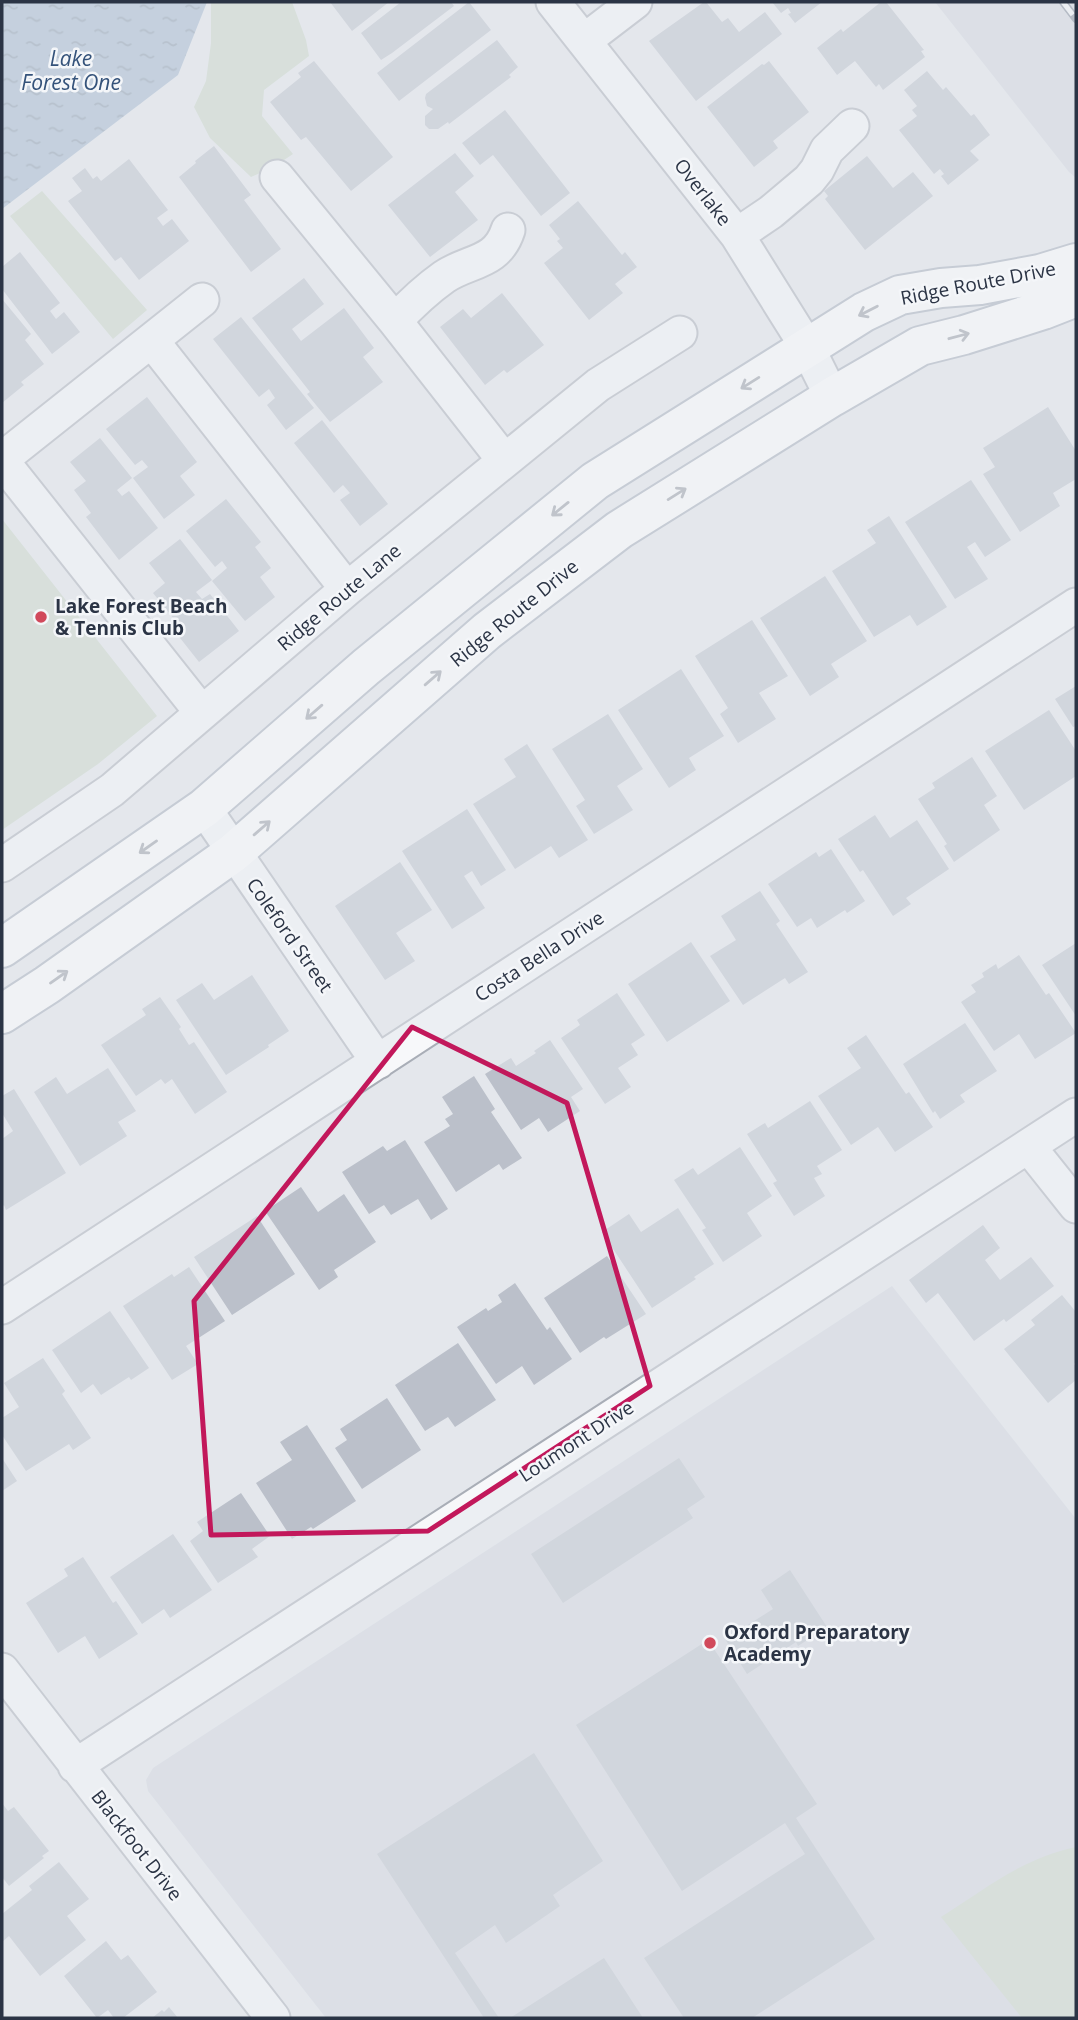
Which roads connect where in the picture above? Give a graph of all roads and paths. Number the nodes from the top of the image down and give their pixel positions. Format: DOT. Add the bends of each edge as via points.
graph roads {
  1 [pos="553,2"];
  2 [pos="635,2"];
  3 [pos="584,41"];
  4 [pos="852,126"];
  5 [pos="277,177"];
  6 [pos="508,230"];
  7 [pos="737,235"];
  8 [pos="1076,263"];
  9 [pos="1076,297"];
  10 [pos="202,300"];
  11 [pos="395,321"];
  12 [pos="680,333"];
  13 [pos="152,341"];
  14 [pos="807,346"];
  15 [pos="832,397"];
  16 [pos="2,460"];
  17 [pos="504,460"];
  18 [pos="347,589"];
  19 [pos="1076,605"];
  20 [pos="202,713"];
  21 [pos="204,808"];
  22 [pos="233,853"];
  23 [pos="2,865"];
  24 [pos="2,948"];
  25 [pos="2,1014"];
  26 [pos="378,1062"];
  27 [pos="1076,1115"];
  28 [pos="1029,1147"];
  29 [pos="1076,1206"];
  30 [pos="2,1307"];
  31 [pos="2,1670"];
  32 [pos="75,1766"];
  33 [pos="273,2018"];
  1 -- 3 [label="street, Overlake"];
  2 -- 3 [label="street"];
  3 -- 7 [label="street, Overlake"];
  4 -- 7 [label="street" via="827,150 809,180"];
  5 -- 11 [label="street"];
  6 -- 11 [label="street" via="497,250 446,276"];
  7 -- 14 [label="street, Overlake"];
  8 -- 14 [label="main road, Ridge Route Drive, one-way" via="980,285 900,295"];
  15 -- 9 [label="main road, Ridge Route Drive, one-way" via="920,346"];
  10 -- 13 [label="street"];
  11 -- 17 [label="street"];
  12 -- 17 [label="street, Ridge Route Lane" via="598,385"];
  13 -- 16 [label="street"];
  13 -- 18 [label="street"];
  14 -- 15 [label="street, Overlake"];
  14 -- 21 [label="main road, Ridge Route Drive, one-way" via="595,481 366,667"];
  22 -- 15 [label="main road, Ridge Route Drive, one-way" via="487,631 619,530"];
  16 -- 20 [label="street"];
  17 -- 18 [label="street, Ridge Route Lane"];
  18 -- 20 [label="street, Ridge Route Lane"];
  19 -- 26 [label="street, Costa Bella Drive"];
  20 -- 23 [label="street, Ridge Route Lane" via="112,790"];
  21 -- 22 [label="street, Coleford Street"];
  21 -- 24 [label="main road, Ridge Route Drive, one-way"];
  25 -- 22 [label="main road, Ridge Route Drive, one-way"];
  22 -- 26 [label="street, Coleford Street"];
  26 -- 30 [label="street, Costa Bella Drive"];
  27 -- 28 [label="street, Loumont Drive"];
  28 -- 29 [label="street"];
  28 -- 32 [label="street, Loumont Drive"];
  31 -- 32 [label="street, Blackfoot Drive"];
  32 -- 33 [label="street, Blackfoot Drive"];
}
